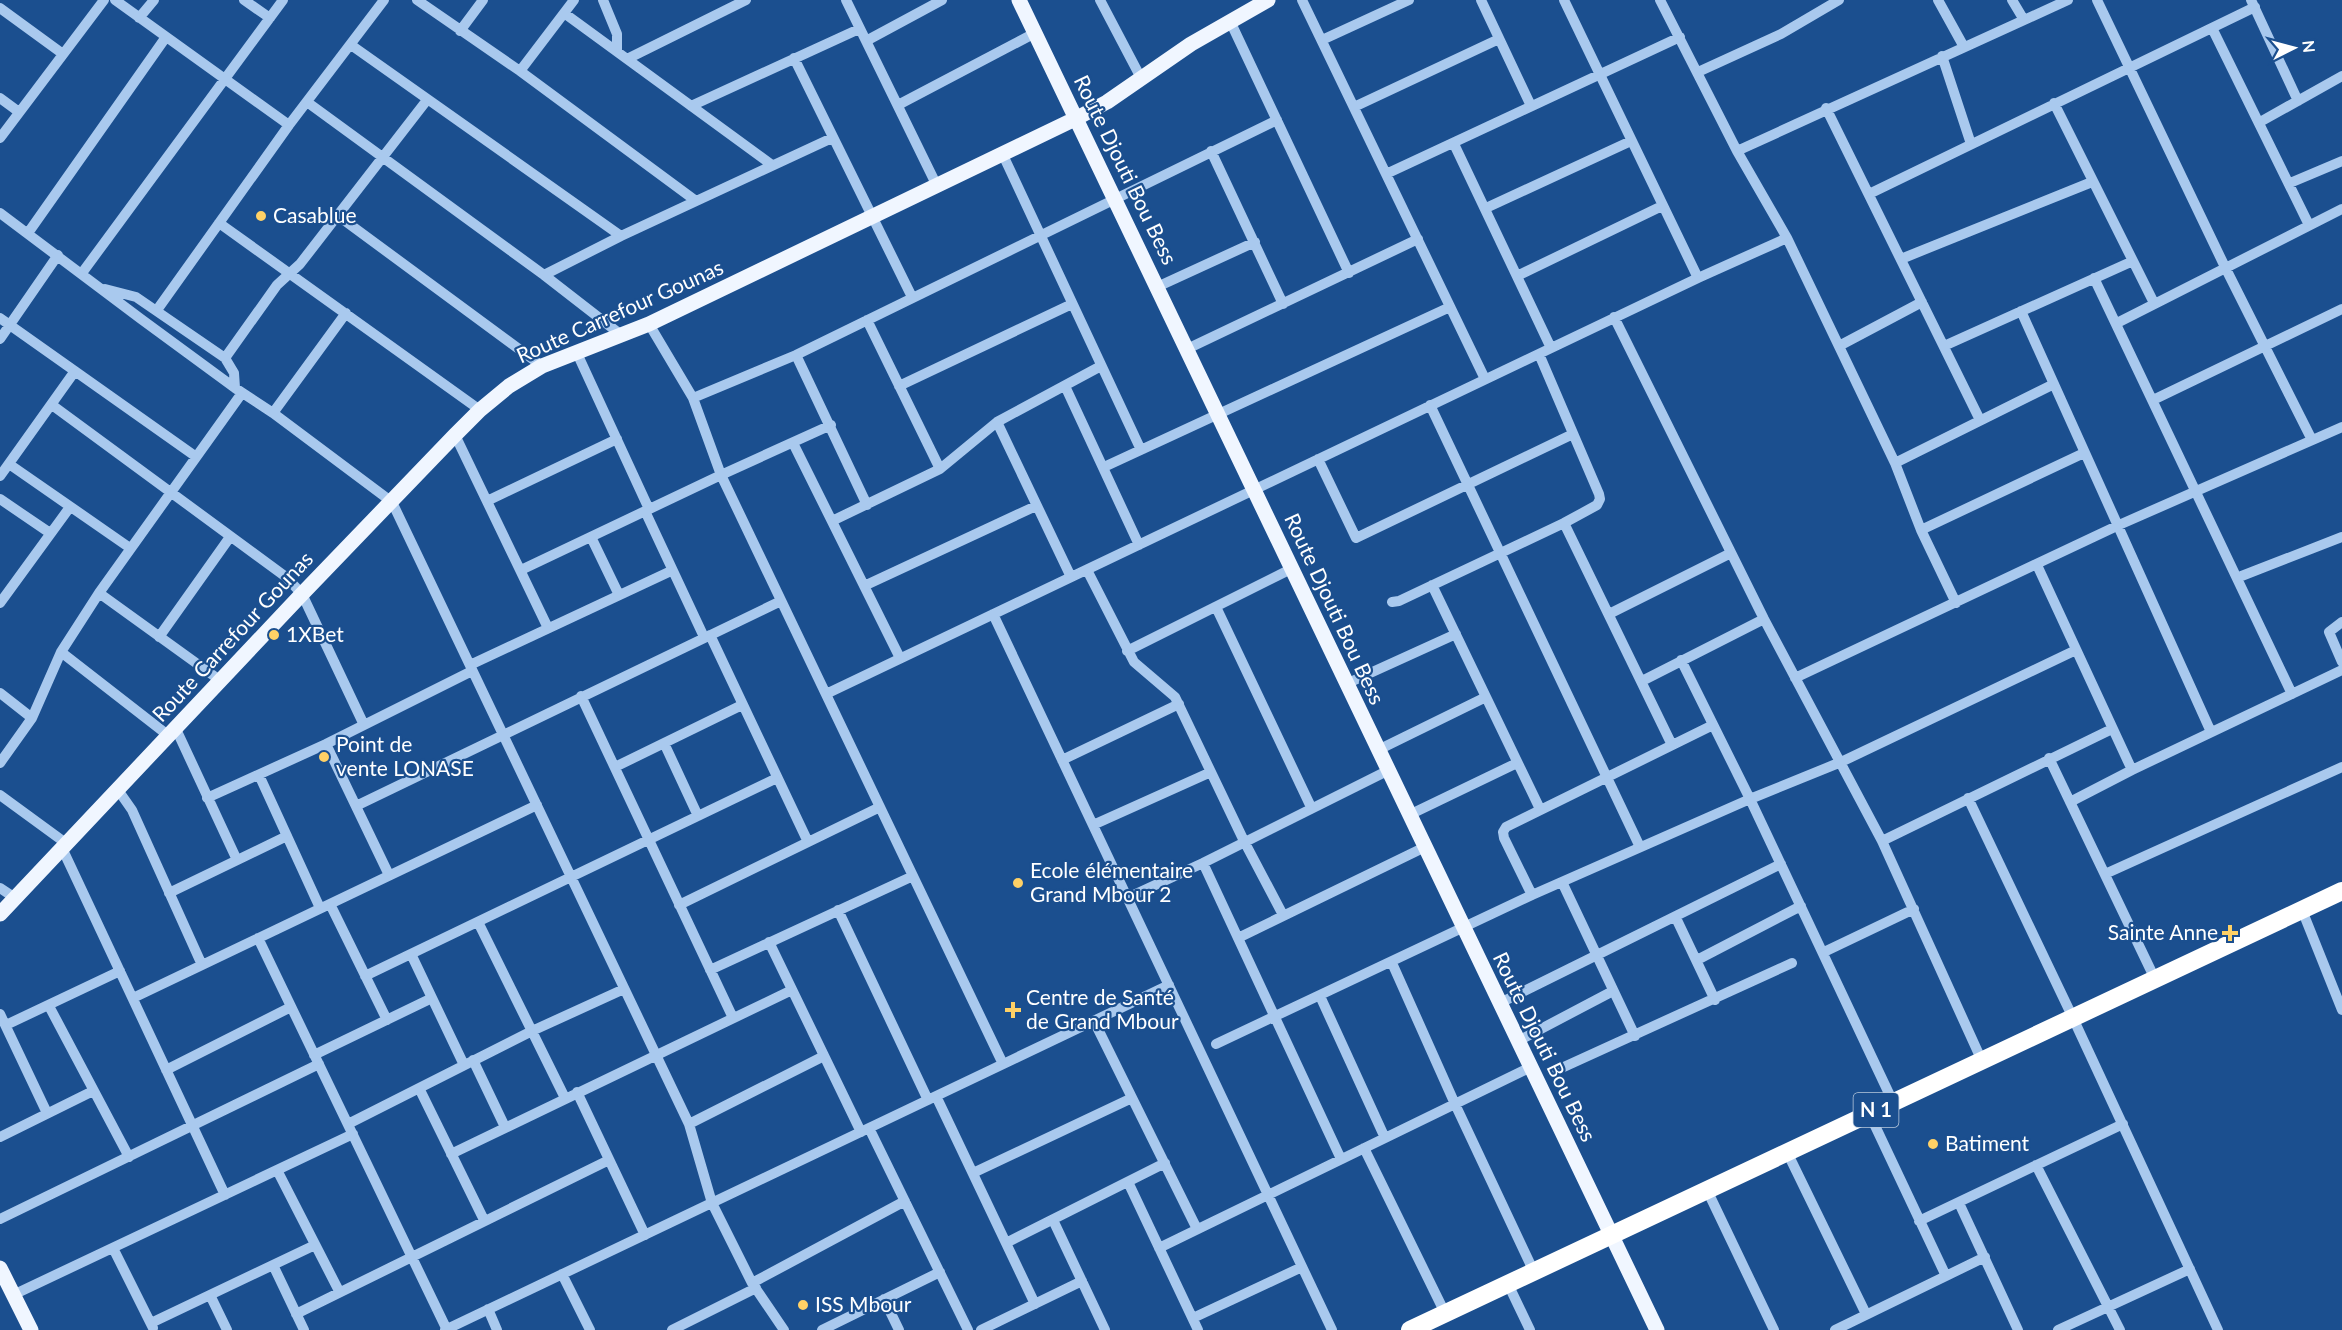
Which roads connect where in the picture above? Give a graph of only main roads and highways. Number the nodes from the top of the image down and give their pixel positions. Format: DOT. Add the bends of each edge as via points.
graph roads {
  1 [pos="1019,0"];
  2 [pos="1268,0"];
  3 [pos="1077,118"];
  4 [pos="2342,891"];
  5 [pos="0,914"];
  6 [pos="1611,1235"];
  7 [pos="0,1268"];
  8 [pos="31,1330"];
  9 [pos="1410,1330"];
  10 [pos="1657,1330"];
  1 -- 3 [label="main road, Route Djouti Bou Bess"];
  2 -- 3 [label="main road, Route Carrefour Gounas"];
  3 -- 5 [label="main road, Route Carrefour Gounas" via="649,324 542,366 509,386 455,435"];
  3 -- 6 [label="main road, Route Djouti Bou Bess"];
  4 -- 6 [label="highway, N 1"];
  6 -- 9 [label="highway, N 1"];
  6 -- 10 [label="main road, Route Djouti Bou Bess"];
  7 -- 8 [label="main road"];
}
